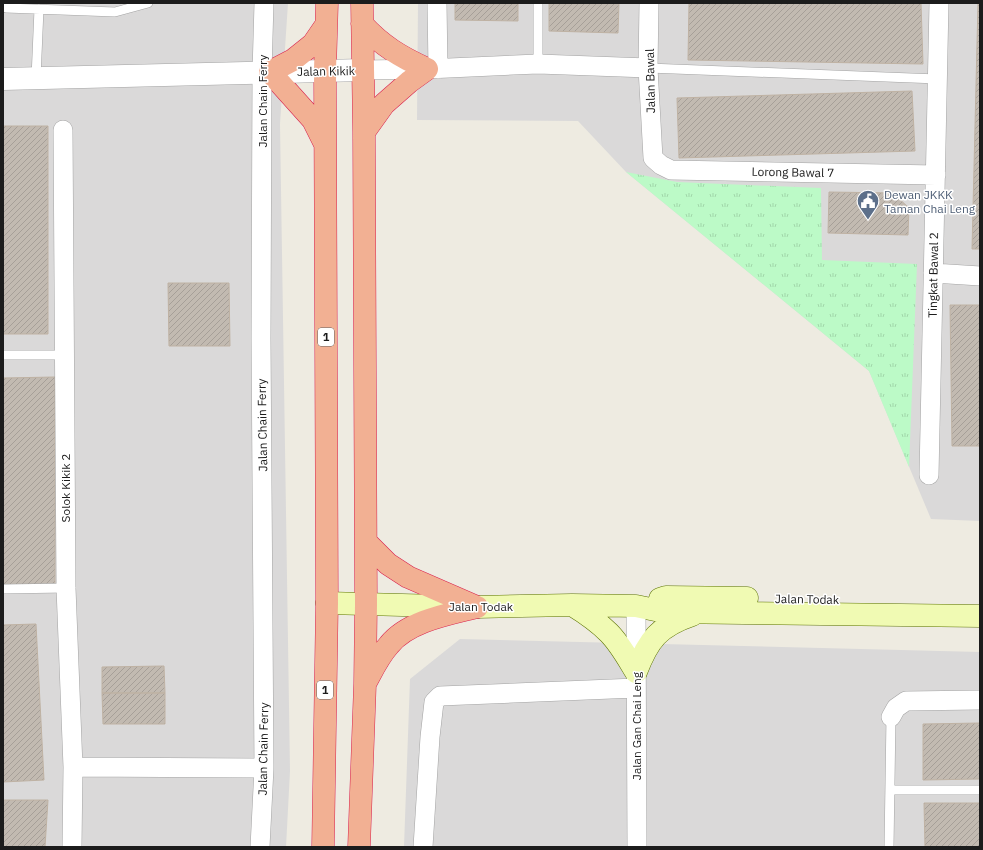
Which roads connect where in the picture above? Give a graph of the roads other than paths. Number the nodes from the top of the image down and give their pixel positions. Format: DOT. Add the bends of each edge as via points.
graph roads {
  1 [pos="148,3"];
  2 [pos="264,3"];
  3 [pos="327,3"];
  4 [pos="362,3"];
  5 [pos="437,3"];
  6 [pos="538,3"];
  7 [pos="649,3"];
  8 [pos="939,3"];
  9 [pos="6,8"];
  10 [pos="39,9"];
  11 [pos="326,24"];
  12 [pos="362,24"];
  13 [pos="538,64"];
  14 [pos="648,68"];
  15 [pos="432,69"];
  16 [pos="325,70"];
  17 [pos="363,70"];
  18 [pos="266,72"];
  19 [pos="36,78"];
  20 [pos="3,79"];
  21 [pos="938,79"];
  22 [pos="63,130"];
  23 [pos="364,132"];
  24 [pos="326,146"];
  25 [pos="653,158"];
  26 [pos="936,175"];
  27 [pos="933,273"];
  28 [pos="980,276"];
  29 [pos="3,355"];
  30 [pos="64,355"];
  31 [pos="929,475"];
  32 [pos="366,542"];
  33 [pos="66,588"];
  34 [pos="3,589"];
  35 [pos="980,601"];
  36 [pos="327,603"];
  37 [pos="366,604"];
  38 [pos="572,605"];
  39 [pos="636,606"];
  40 [pos="477,607"];
  41 [pos="700,612"];
  42 [pos="980,616"];
  43 [pos="636,680"];
  44 [pos="365,684"];
  45 [pos="980,700"];
  46 [pos="891,717"];
  47 [pos="73,767"];
  48 [pos="264,768"];
  49 [pos="890,790"];
  50 [pos="980,790"];
  51 [pos="72,847"];
  52 [pos="260,847"];
  53 [pos="323,847"];
  54 [pos="359,847"];
  55 [pos="423,847"];
  56 [pos="637,847"];
  57 [pos="889,847"];
  1 -- 10 [label="lane" via="115,12"];
  2 -- 18 [label="street, Jalan Chain Ferry"];
  3 -- 11 [label="highway, 1"];
  4 -- 12 [label="highway"];
  5 -- 15 [label="street"];
  6 -- 13 [label="lane"];
  7 -- 14 [label="street, Jalan Bawal"];
  8 -- 21 [label="street, Tingkat Bawal 2"];
  9 -- 10 [label="lane"];
  10 -- 19 [label="lane"];
  11 -- 16 [label="highway, 1"];
  11 -- 18 [label="highway" via="313,44 293,60"];
  12 -- 15 [label="highway" via="374,38 402,58"];
  12 -- 17 [label="highway"];
  13 -- 14 [label="street, Jalan Kikik"];
  13 -- 15 [label="street, Jalan Kikik"];
  14 -- 21 [label="lane"];
  14 -- 25 [label="street, Jalan Bawal"];
  15 -- 17 [label="street, Jalan Kikik"];
  15 -- 23 [label="highway" via="408,82 384,104"];
  16 -- 17 [label="street, Jalan Kikik"];
  16 -- 18 [label="street, Jalan Kikik"];
  16 -- 24 [label="highway, 1"];
  17 -- 23 [label="highway"];
  18 -- 19 [label="street, Jalan Kikik"];
  18 -- 24 [label="highway" via="314,120"];
  18 -- 48 [label="street, Jalan Chain Ferry" via="261,339"];
  19 -- 20 [label="street, Jalan Kikik"];
  21 -- 26 [label="street, Tingkat Bawal 2"];
  22 -- 30 [label="street, Solok Kikik 2"];
  23 -- 32 [label="highway"];
  24 -- 36 [label="highway, 1"];
  25 -- 26 [label="street, Lorong Bawal 7" via="671,170"];
  26 -- 27 [label="street, Tingkat Bawal 2"];
  27 -- 28 [label="street"];
  27 -- 31 [label="street, Tingkat Bawal 2"];
  29 -- 30 [label="lane"];
  30 -- 33 [label="street, Solok Kikik 2"];
  32 -- 37 [label="highway"];
  32 -- 40 [label="highway" via="388,564 408,577"];
  33 -- 34 [label="lane"];
  33 -- 47 [label="street, Solok Kikik 2"];
  35 -- 39 [label="main road, Jalan Todak" via="666,597"];
  36 -- 37 [label="main road, Jalan Todak"];
  36 -- 53 [label="highway, 1"];
  37 -- 40 [label="main road, Jalan Todak"];
  37 -- 44 [label="highway"];
  38 -- 39 [label="main road, Jalan Todak"];
  38 -- 40 [label="main road, Jalan Todak"];
  38 -- 43 [label="main road" via="592,617 610,634"];
  39 -- 41 [label="main road, Jalan Todak" via="665,612"];
  39 -- 43 [label="street, Jalan Gan Chai Leng"];
  40 -- 44 [label="highway" via="430,620 407,630 390,643"];
  41 -- 42 [label="main road, Jalan Todak"];
  41 -- 43 [label="main road" via="676,620 662,629 643,654"];
  43 -- 55 [label="street" via="440,696 434,702"];
  43 -- 56 [label="street, Jalan Gan Chai Leng"];
  44 -- 54 [label="highway"];
  45 -- 46 [label="street" via="906,701 896,708"];
  46 -- 49 [label="lane"];
  47 -- 48 [label="street"];
  47 -- 51 [label="street, Solok Kikik 2"];
  48 -- 52 [label="street, Jalan Chain Ferry"];
  49 -- 50 [label="lane"];
  49 -- 57 [label="lane"];
}
